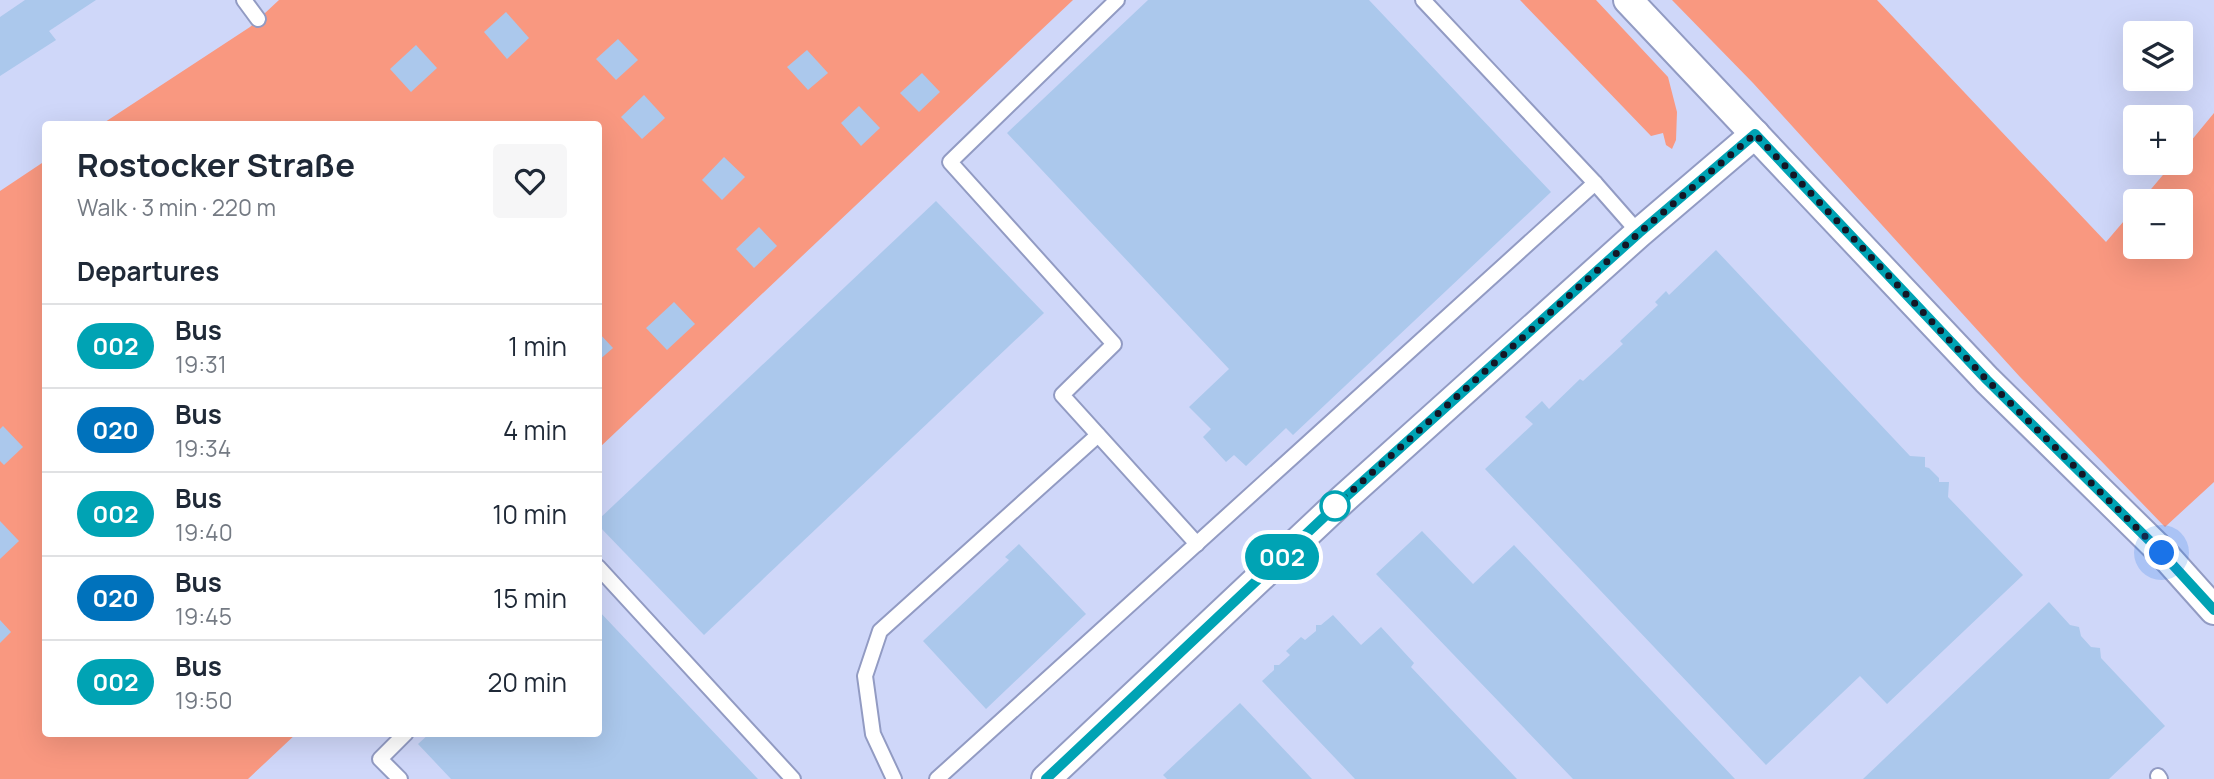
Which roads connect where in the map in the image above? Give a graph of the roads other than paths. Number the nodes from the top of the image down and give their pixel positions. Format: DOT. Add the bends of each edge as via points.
graph roads {
  1 [pos="244,0"];
  2 [pos="1118,0"];
  3 [pos="1423,0"];
  4 [pos="1628,0"];
  5 [pos="258,19"];
  6 [pos="1755,134"];
  7 [pos="1595,183"];
  8 [pos="1639,233"];
  9 [pos="1098,435"];
  10 [pos="1197,544"];
  11 [pos="602,572"];
  12 [pos="2214,610"];
  13 [pos="402,737"];
  14 [pos="400,779"];
  15 [pos="793,779"];
  16 [pos="894,779"];
  17 [pos="937,779"];
  18 [pos="1046,779"];
  1 -- 5 [label="lane"];
  2 -- 9 [label="lane" via="950,162 1114,344 1062,395"];
  3 -- 7 [label="lane"];
  4 -- 6 [label="street"];
  6 -- 8 [label="street"];
  6 -- 12 [label="street" via="1987,380"];
  7 -- 8 [label="lane"];
  7 -- 10 [label="lane"];
  8 -- 18 [label="street" via="1339,503"];
  9 -- 10 [label="lane"];
  9 -- 16 [label="lane" via="880,631 865,676 873,734"];
  10 -- 17 [label="lane"];
  11 -- 15 [label="lane"];
  13 -- 14 [label="lane" via="380,759"];
}
